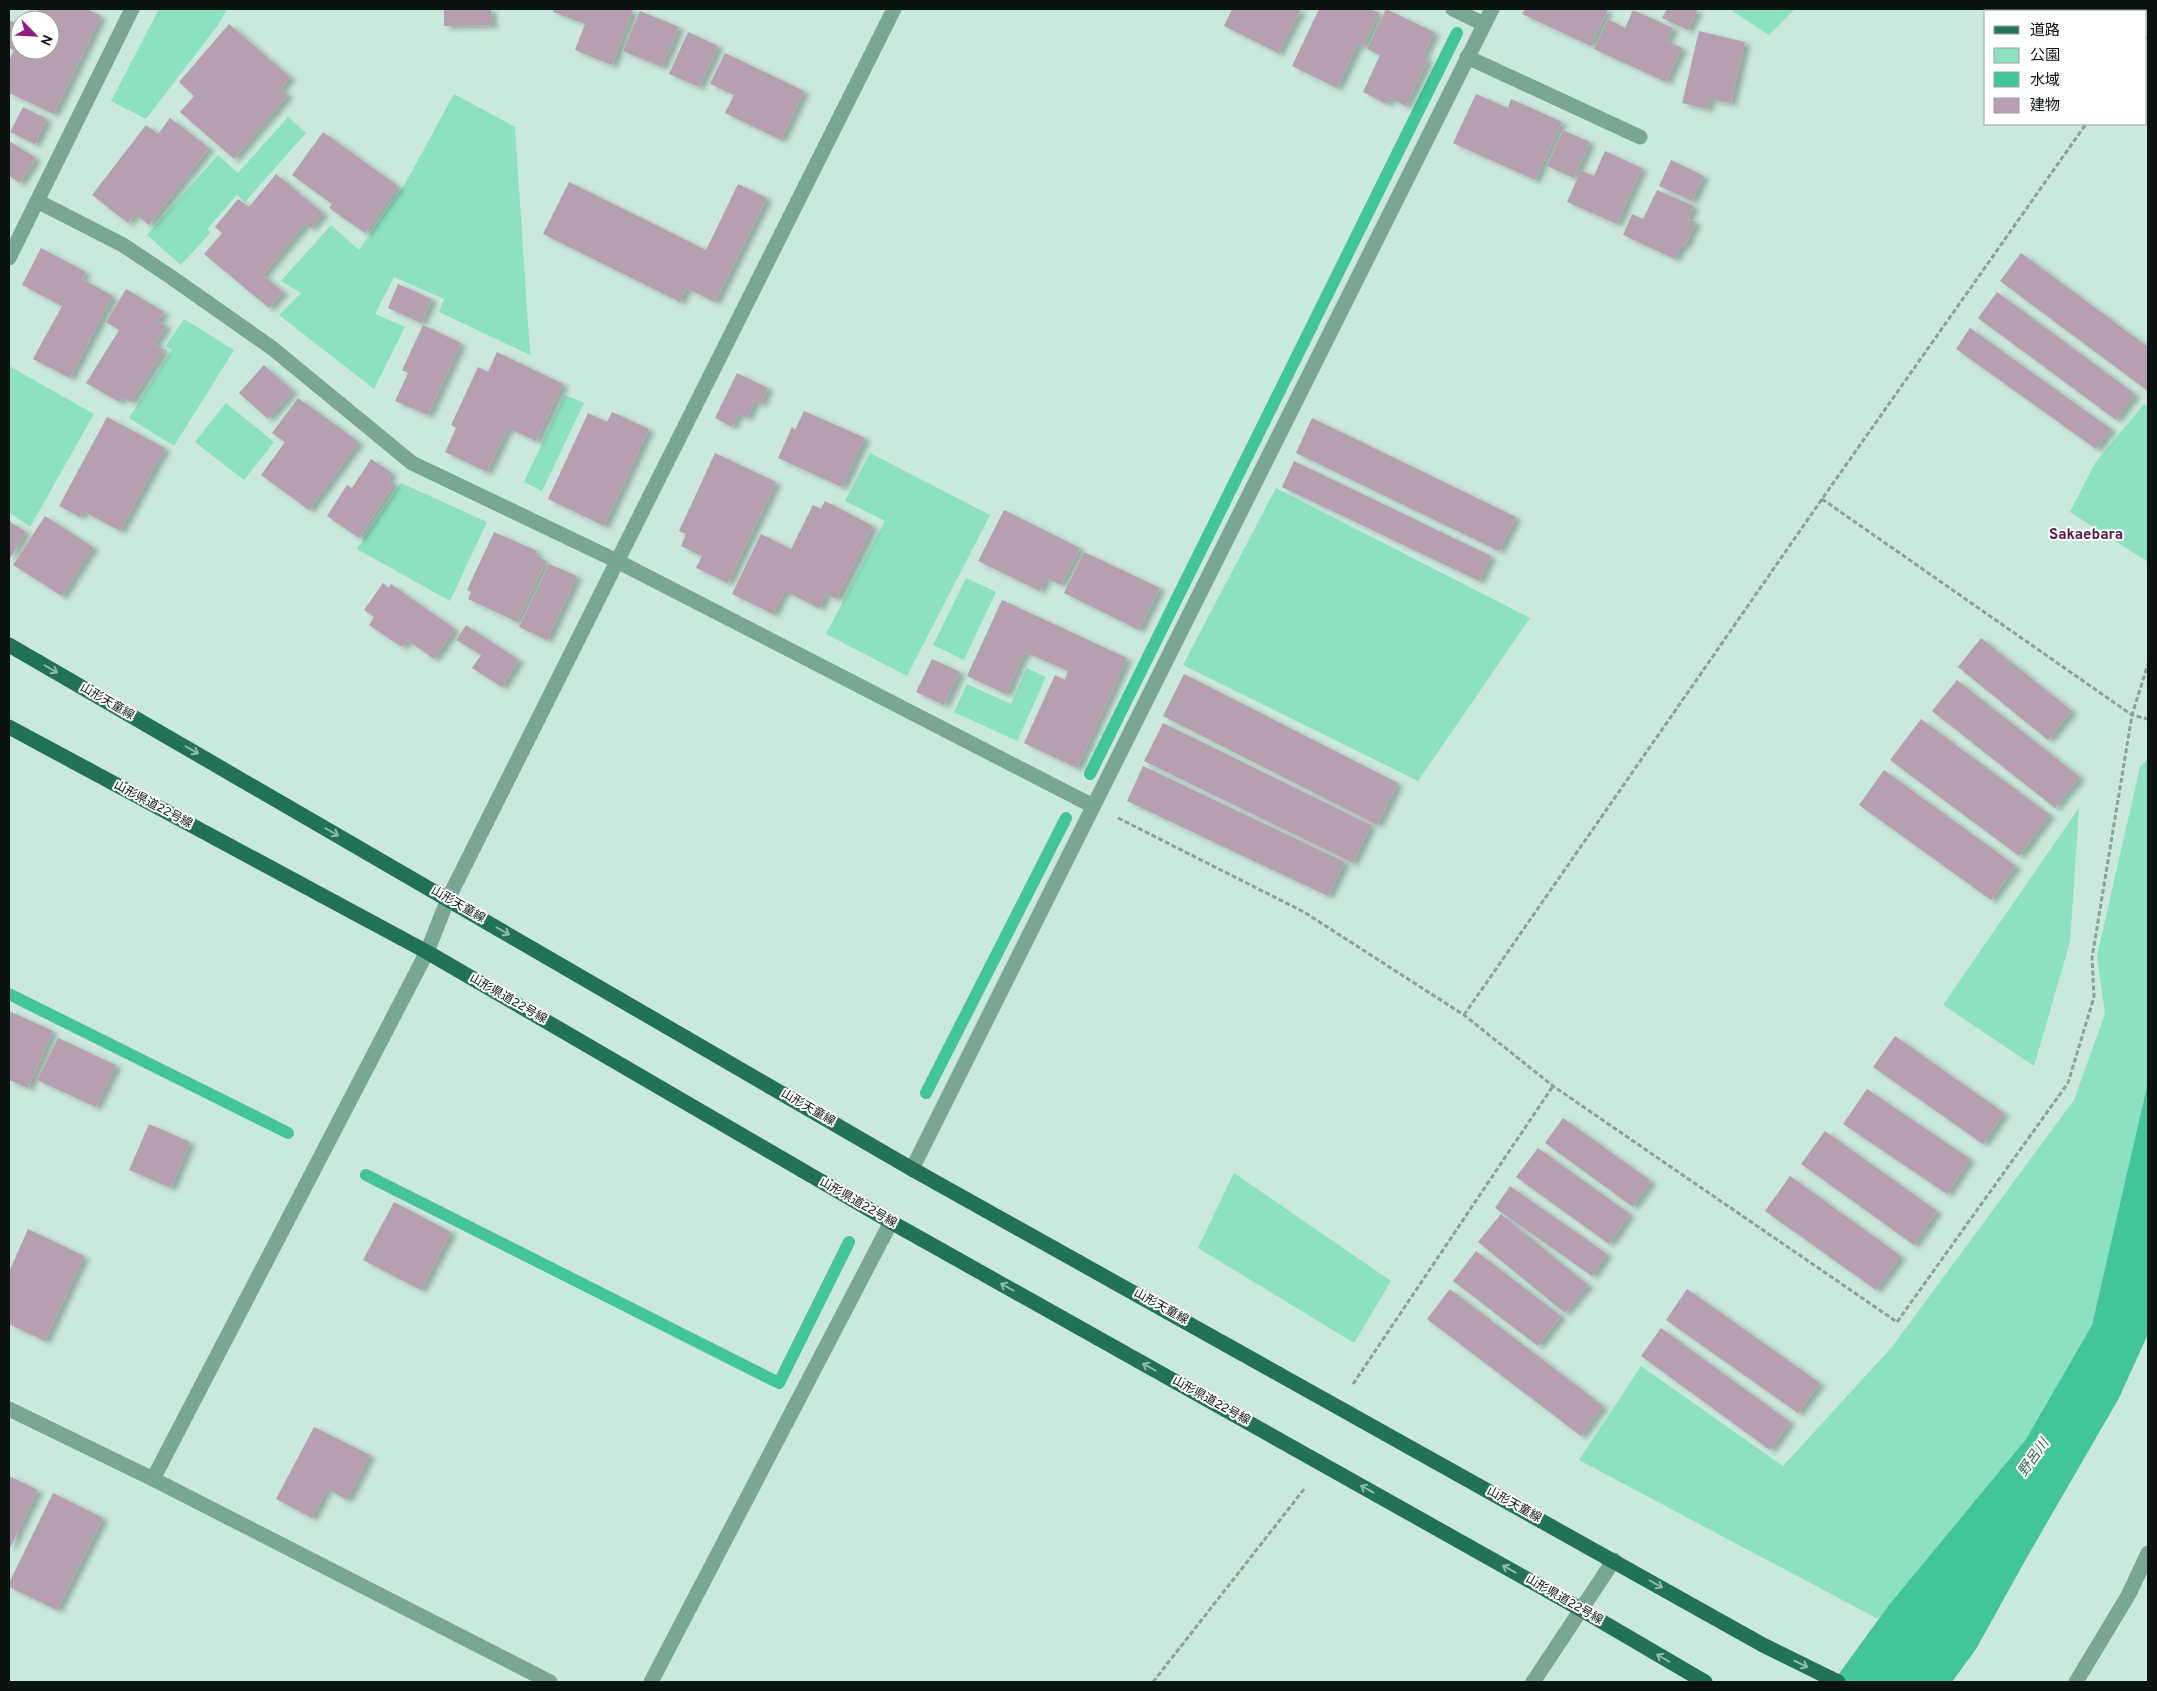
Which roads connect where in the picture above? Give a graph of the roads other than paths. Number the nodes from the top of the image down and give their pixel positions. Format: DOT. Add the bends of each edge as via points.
graph roads {
  1 [pos="132,9"];
  2 [pos="894,9"];
  3 [pos="1452,9"];
  4 [pos="1492,9"];
  5 [pos="1484,24"];
  6 [pos="1467,57"];
  7 [pos="1640,137"];
  8 [pos="36,201"];
  9 [pos="9,258"];
  10 [pos="617,561"];
  11 [pos="9,645"];
  12 [pos="9,727"];
  13 [pos="1093,806"];
  14 [pos="448,899"];
  15 [pos="427,952"];
  16 [pos="912,1169"];
  17 [pos="892,1222"];
  18 [pos="9,1409"];
  19 [pos="153,1479"];
  20 [pos="2148,1553"];
  21 [pos="1614,1560"];
  22 [pos="1582,1610"];
  23 [pos="550,1682"];
  24 [pos="651,1682"];
  25 [pos="1532,1682"];
  26 [pos="1705,1682"];
  27 [pos="1838,1682"];
  28 [pos="2076,1682"];
  1 -- 8 [label="street"];
  2 -- 10 [label="street"];
  3 -- 5 [label="street"];
  4 -- 5 [label="street"];
  5 -- 6 [label="street"];
  6 -- 7 [label="street"];
  6 -- 13 [label="street"];
  8 -- 9 [label="street"];
  8 -- 10 [label="street" via="123,245 171,276 272,348 412,462"];
  10 -- 13 [label="street"];
  10 -- 14 [label="street"];
  11 -- 14 [label="main road, 山形天童線, one-way"];
  12 -- 15 [label="main road, 山形県道22号線"];
  13 -- 16 [label="street"];
  14 -- 15 [label="street"];
  14 -- 16 [label="main road, 山形天童線, one-way"];
  15 -- 17 [label="main road, 山形県道22号線"];
  15 -- 19 [label="street"];
  16 -- 21 [label="main road, 山形天童線"];
  22 -- 17 [label="main road, 山形県道22号線, one-way"];
  17 -- 24 [label="street"];
  18 -- 19 [label="street"];
  19 -- 23 [label="street"];
  20 -- 28 [label="street" via="2129,1594"];
  21 -- 22 [label="street"];
  21 -- 27 [label="main road, one-way" via="1763,1645"];
  22 -- 25 [label="street"];
  26 -- 22 [label="main road, 山形県道22号線, one-way"];
}
